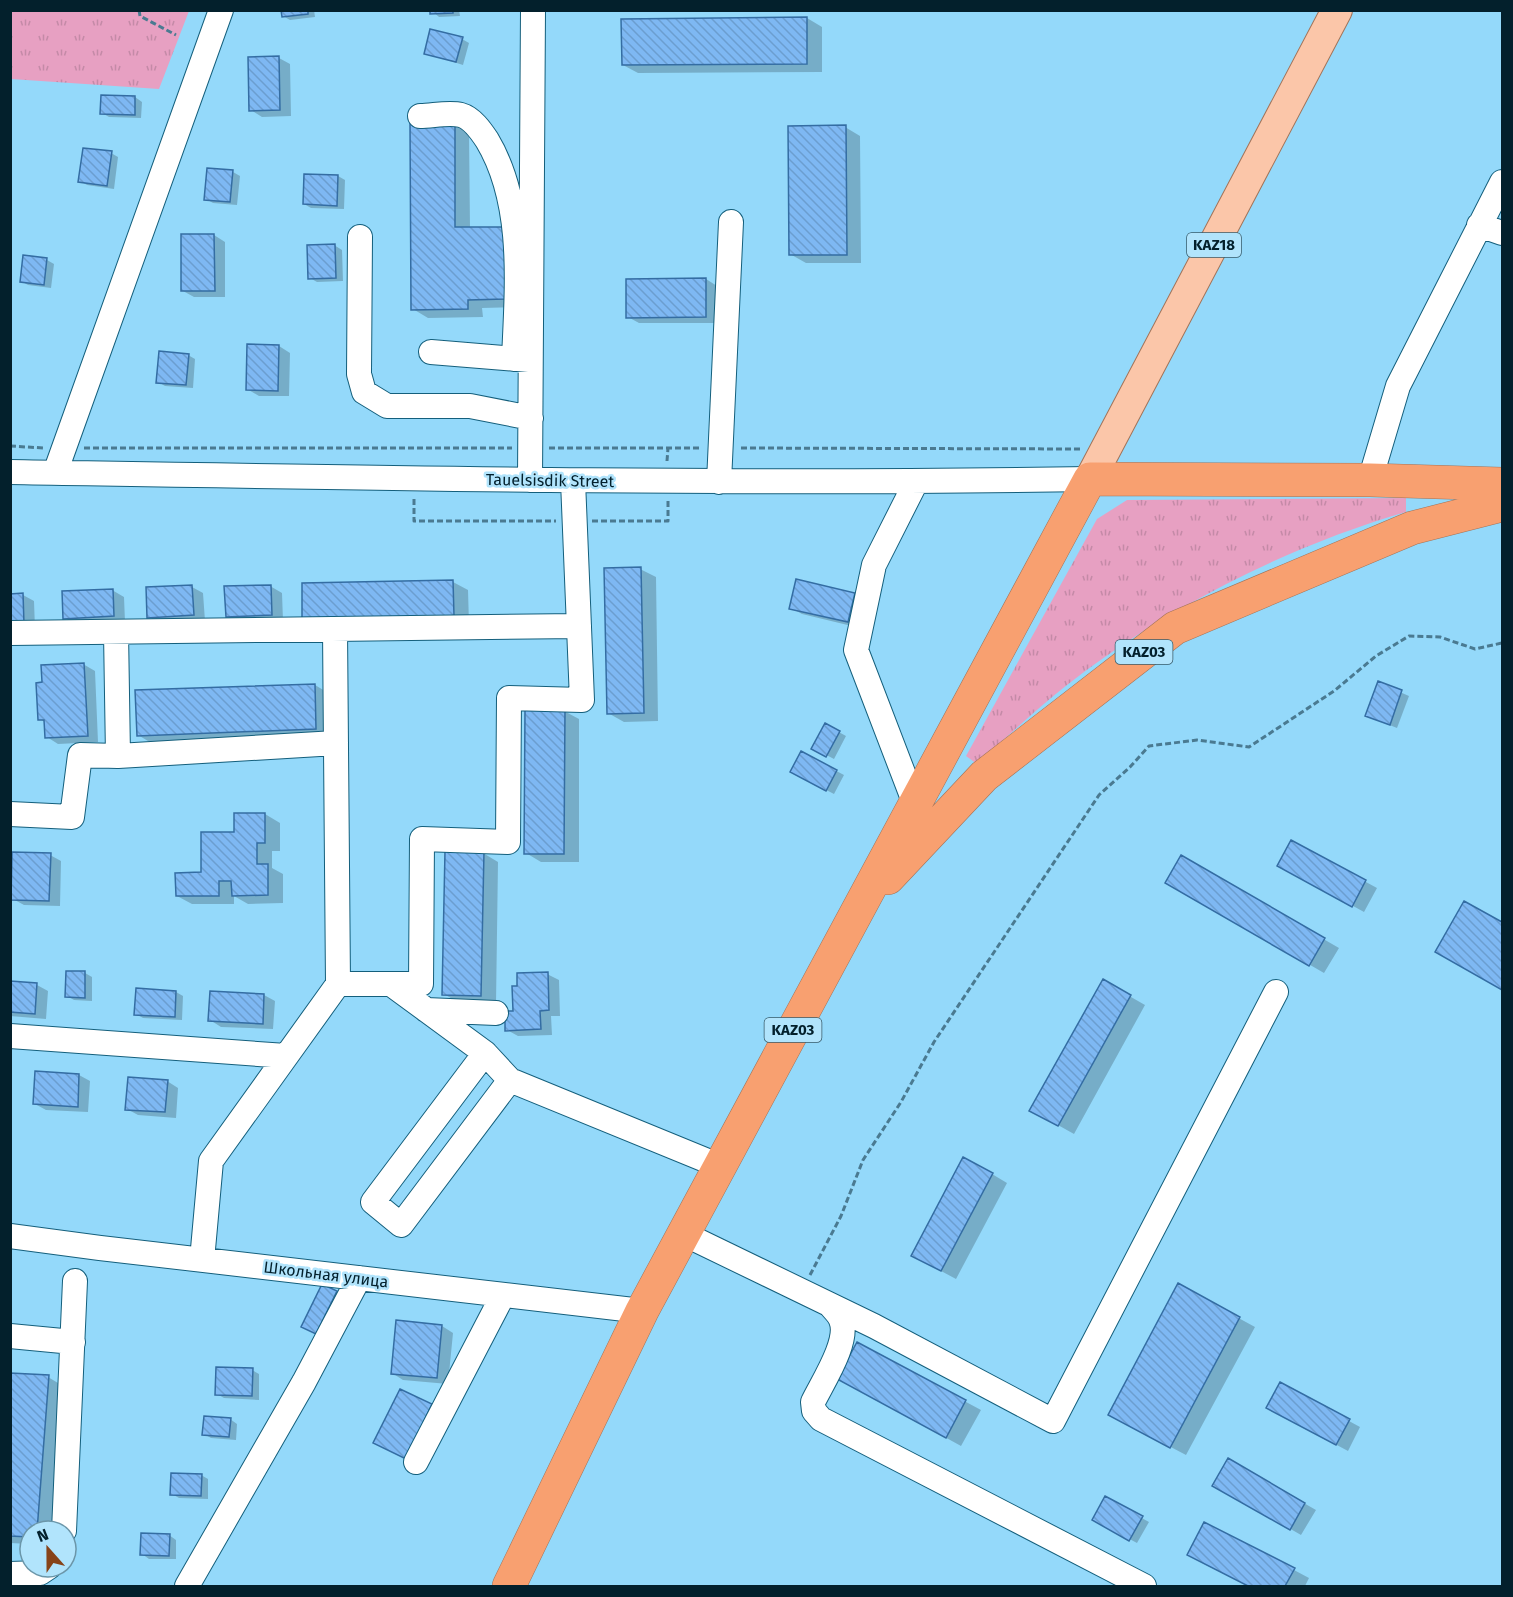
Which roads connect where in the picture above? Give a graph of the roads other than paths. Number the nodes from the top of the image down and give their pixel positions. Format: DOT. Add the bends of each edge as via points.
graph roads {
  1 [pos="221,10"];
  2 [pos="533,10"];
  3 [pos="1337,10"];
  4 [pos="420,116"];
  5 [pos="1503,182"];
  6 [pos="731,222"];
  7 [pos="1479,225"];
  8 [pos="1503,233"];
  9 [pos="360,237"];
  10 [pos="431,352"];
  11 [pos="523,359"];
  12 [pos="531,418"];
  13 [pos="10,472"];
  14 [pos="55,473"];
  15 [pos="1090,479"];
  16 [pos="530,480"];
  17 [pos="1370,480"];
  18 [pos="573,481"];
  19 [pos="719,482"];
  20 [pos="916,482"];
  21 [pos="1503,483"];
  22 [pos="1503,505"];
  23 [pos="579,626"];
  24 [pos="335,629"];
  25 [pos="116,632"];
  26 [pos="10,633"];
  27 [pos="336,743"];
  28 [pos="118,756"];
  29 [pos="915,804"];
  30 [pos="10,814"];
  31 [pos="856,912"];
  32 [pos="338,984"];
  33 [pos="392,984"];
  34 [pos="1276,992"];
  35 [pos="426,1010"];
  36 [pos="496,1013"];
  37 [pos="10,1036"];
  38 [pos="485,1053"];
  39 [pos="286,1056"];
  40 [pos="510,1080"];
  41 [pos="720,1166"];
  42 [pos="684,1234"];
  43 [pos="10,1236"];
  44 [pos="202,1260"];
  45 [pos="359,1278"];
  46 [pos="75,1281"];
  47 [pos="503,1295"];
  48 [pos="830,1305"];
  49 [pos="642,1311"];
  50 [pos="10,1336"];
  51 [pos="73,1342"];
  52 [pos="416,1462"];
  53 [pos="65,1519"];
  54 [pos="187,1587"];
  55 [pos="509,1587"];
  56 [pos="1144,1587"];
  1 -- 14 [label="street"];
  2 -- 11 [label="street"];
  3 -- 15 [label="main road, KAZ18"];
  4 -- 11 [label="street" via="462,115 481,130 500,161 510,196"];
  5 -- 7 [label="street"];
  6 -- 19 [label="street"];
  7 -- 8 [label="street"];
  7 -- 17 [label="street" via="1398,386"];
  9 -- 12 [label="street" via="359,374 364,392 387,406 470,406"];
  10 -- 11 [label="street"];
  11 -- 12 [label="street"];
  12 -- 16 [label="street"];
  13 -- 14 [label="street, Tauelsisdik Street"];
  14 -- 16 [label="street, Tauelsisdik Street"];
  15 -- 17 [label="highway"];
  15 -- 20 [label="street, Tauelsisdik Street"];
  15 -- 29 [label="highway, KАZ03"];
  16 -- 18 [label="street, Tauelsisdik Street"];
  17 -- 21 [label="highway"];
  18 -- 19 [label="street, Tauelsisdik Street"];
  18 -- 23 [label="street"];
  19 -- 20 [label="street, Tauelsisdik Street"];
  20 -- 29 [label="street" via="874,565 856,650"];
  22 -- 31 [label="highway, KАZ03" via="1412,528 1175,628 984,776"];
  23 -- 24 [label="street"];
  23 -- 33 [label="street" via="582,700 509,698 508,842 422,839 421,984"];
  24 -- 25 [label="street"];
  24 -- 27 [label="street"];
  25 -- 26 [label="street"];
  25 -- 28 [label="street"];
  27 -- 28 [label="street"];
  27 -- 32 [label="street"];
  28 -- 30 [label="street" via="80,755 72,817"];
  29 -- 31 [label="highway, KАZ03"];
  31 -- 41 [label="highway, KАZ03"];
  32 -- 33 [label="street"];
  32 -- 39 [label="street"];
  33 -- 35 [label="street"];
  34 -- 48 [label="street" via="1053,1420"];
  35 -- 36 [label="street"];
  35 -- 38 [label="street"];
  37 -- 39 [label="street"];
  38 -- 40 [label="street"];
  38 -- 40 [label="street" via="373,1202 401,1225"];
  39 -- 44 [label="street" via="211,1161"];
  40 -- 41 [label="street"];
  41 -- 42 [label="highway, KАZ03"];
  42 -- 48 [label="street"];
  42 -- 49 [label="highway, KАZ03"];
  43 -- 44 [label="street, Школьная улица"];
  44 -- 45 [label="street, Школьная улица"];
  45 -- 47 [label="street, Школьная улица"];
  45 -- 54 [label="street"];
  46 -- 51 [label="street"];
  47 -- 49 [label="street, Школьная улица"];
  47 -- 52 [label="street"];
  48 -- 56 [label="street" via="841,1319 843,1329 841,1345 813,1402 821,1419"];
  49 -- 55 [label="highway, KАZ03"];
  50 -- 51 [label="street"];
  51 -- 53 [label="street"];
}
